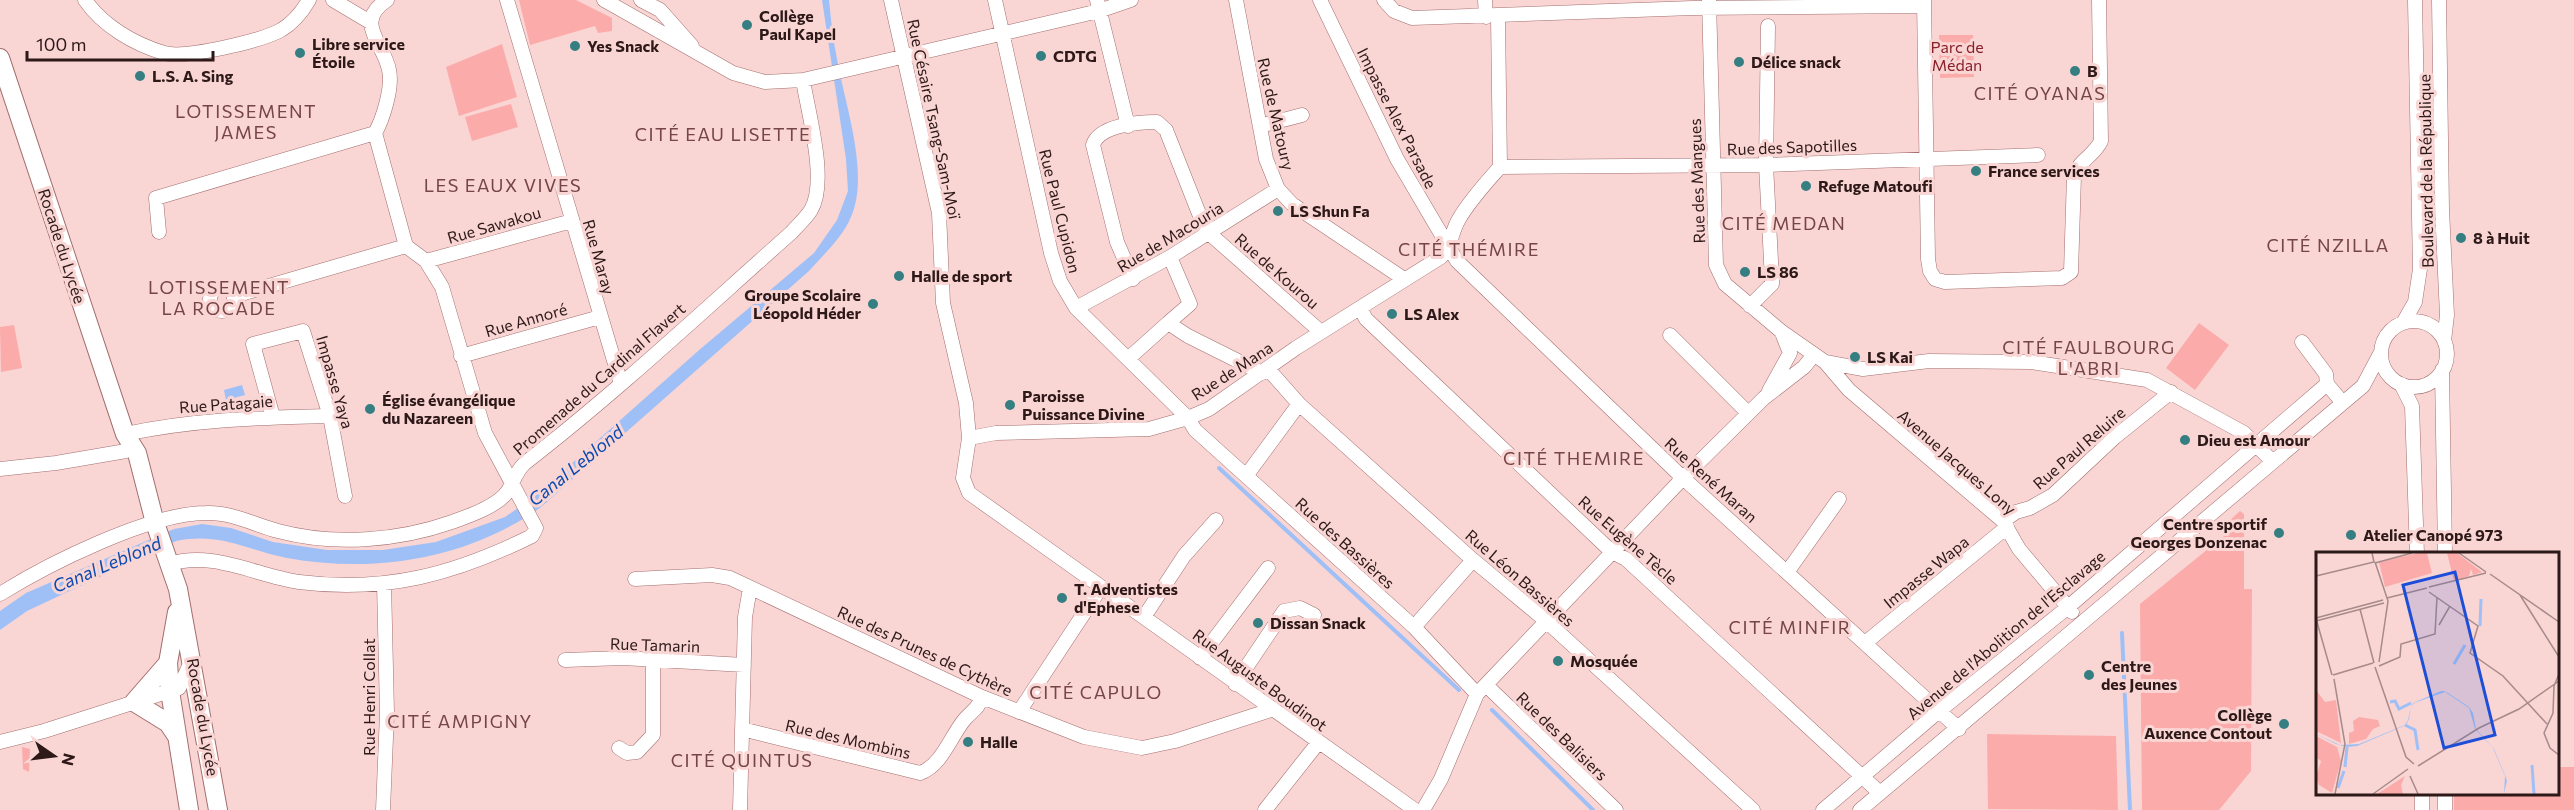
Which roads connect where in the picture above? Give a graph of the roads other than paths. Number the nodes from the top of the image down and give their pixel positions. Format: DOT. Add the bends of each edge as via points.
graph roads {
  1 [pos="85,0"];
  2 [pos="309,0"];
  3 [pos="333,0"];
  4 [pos="387,0"];
  5 [pos="507,0"];
  6 [pos="604,0"];
  7 [pos="641,0"];
  8 [pos="891,0"];
  9 [pos="995,0"];
  10 [pos="1131,0"];
  11 [pos="1236,0"];
  12 [pos="1320,0"];
  13 [pos="1384,0"];
  14 [pos="1485,0"];
  15 [pos="2099,0"];
  16 [pos="2415,0"];
  17 [pos="2439,0"];
  18 [pos="1924,3"];
  19 [pos="1709,4"];
  20 [pos="1098,5"];
  21 [pos="1492,16"];
  22 [pos="370,22"];
  23 [pos="1768,26"];
  24 [pos="1002,32"];
  25 [pos="699,54"];
  26 [pos="904,56"];
  27 [pos="0,58"];
  28 [pos="810,78"];
  29 [pos="1302,116"];
  30 [pos="1128,126"];
  31 [pos="1260,126"];
  32 [pos="375,134"];
  33 [pos="2038,155"];
  34 [pos="1928,159"];
  35 [pos="1712,165"];
  36 [pos="1766,165"];
  37 [pos="1500,167"];
  38 [pos="1278,189"];
  39 [pos="572,221"];
  40 [pos="159,232"];
  41 [pos="1210,234"];
  42 [pos="406,246"];
  43 [pos="1449,249"];
  44 [pos="1170,257"];
  45 [pos="426,261"];
  46 [pos="1133,279"];
  47 [pos="1404,279"];
  48 [pos="234,296"];
  49 [pos="1750,306"];
  50 [pos="1076,308"];
  51 [pos="1360,308"];
  52 [pos="600,317"];
  53 [pos="1168,322"];
  54 [pos="2403,323"];
  55 [pos="1322,332"];
  56 [pos="1782,333"];
  57 [pos="1670,335"];
  58 [pos="2444,341"];
  59 [pos="2302,342"];
  60 [pos="2381,352"];
  61 [pos="461,356"];
  62 [pos="1129,358"];
  63 [pos="1819,359"];
  64 [pos="1863,369"];
  65 [pos="2442,370"];
  66 [pos="1265,371"];
  67 [pos="2398,383"];
  68 [pos="621,384"];
  69 [pos="2327,384"];
  70 [pos="2366,384"];
  71 [pos="1849,390"];
  72 [pos="2171,392"];
  73 [pos="1764,398"];
  74 [pos="2343,403"];
  75 [pos="1299,404"];
  76 [pos="1748,413"];
  77 [pos="330,416"];
  78 [pos="273,417"];
  79 [pos="1188,418"];
  80 [pos="969,438"];
  81 [pos="125,443"];
  82 [pos="2256,444"];
  83 [pos="2272,461"];
  84 [pos="0,469"];
  85 [pos="1246,476"];
  86 [pos="1683,478"];
  87 [pos="515,488"];
  88 [pos="969,493"];
  89 [pos="345,496"];
  90 [pos="1839,499"];
  91 [pos="1216,520"];
  92 [pos="155,523"];
  93 [pos="2005,524"];
  94 [pos="1612,552"];
  95 [pos="2417,552"];
  96 [pos="2445,552"];
  97 [pos="168,559"];
  98 [pos="1473,560"];
  99 [pos="1268,568"];
  100 [pos="1788,571"];
  101 [pos="634,579"];
  102 [pos="384,583"];
  103 [pos="750,588"];
  104 [pos="178,589"];
  105 [pos="1100,589"];
  106 [pos="0,594"];
  107 [pos="2067,608"];
  108 [pos="1314,615"];
  109 [pos="1144,617"];
  110 [pos="1545,620"];
  111 [pos="2083,620"];
  112 [pos="1414,627"];
  113 [pos="1865,643"];
  114 [pos="192,657"];
  115 [pos="1200,658"];
  116 [pos="566,660"];
  117 [pos="653,661"];
  118 [pos="168,663"];
  119 [pos="744,665"];
  120 [pos="1235,684"];
  121 [pos="175,690"];
  122 [pos="1481,690"];
  123 [pos="982,698"];
  124 [pos="134,702"];
  125 [pos="1271,710"];
  126 [pos="201,711"];
  127 [pos="1939,711"];
  128 [pos="1019,712"];
  129 [pos="742,729"];
  130 [pos="1959,729"];
  131 [pos="178,738"];
  132 [pos="0,742"];
  133 [pos="1318,743"];
  134 [pos="619,748"];
  135 [pos="1862,776"];
  136 [pos="1880,793"];
  137 [pos="189,810"];
  138 [pos="218,810"];
  139 [pos="383,810"];
  140 [pos="740,810"];
  141 [pos="1265,810"];
  142 [pos="1415,810"];
  143 [pos="1423,810"];
  144 [pos="1616,810"];
  145 [pos="1753,810"];
  146 [pos="1823,810"];
  147 [pos="1860,810"];
  1 -- 2 [label="street" via="94,13 127,38 166,54 204,53 280,30 300,15"];
  3 -- 22 [label="street"];
  4 -- 22 [label="street"];
  5 -- 39 [label="street, Rue Maray"];
  6 -- 25 [label="street"];
  7 -- 25 [label="street" via="660,10"];
  8 -- 26 [label="street, Rue Césaire Tsang-Sam-Moï"];
  9 -- 24 [label="street, Rue Paul Cupidon"];
  10 -- 20 [label="street"];
  11 -- 31 [label="street, Rue de Matoury"];
  12 -- 43 [label="street, Impasse Alex Parsade" via="1374,115"];
  13 -- 21 [label="street" via="1394,11 1412,18"];
  14 -- 21 [label="street"];
  15 -- 34 [label="street" via="2101,141 2093,155 2077,165 2074,176 2073,268 2069,275 1944,282 1935,279 1929,271"];
  16 -- 54 [label="street, Boulevard de la République" via="2420,269 2415,302"];
  17 -- 58 [label="street, Boulevard de la République"];
  18 -- 19 [label="street"];
  18 -- 34 [label="street"];
  19 -- 21 [label="street"];
  19 -- 35 [label="street, Rue des Mangues"];
  20 -- 24 [label="street"];
  20 -- 30 [label="street"];
  21 -- 37 [label="street"];
  22 -- 32 [label="street" via="390,72"];
  23 -- 36 [label="street"];
  24 -- 26 [label="street"];
  24 -- 50 [label="street, Rue Paul Cupidon" via="1051,253 1060,281"];
  25 -- 28 [label="street" via="749,79 780,82"];
  26 -- 28 [label="street"];
  26 -- 80 [label="street, Rue Césaire Tsang-Sam-Moï" via="939,213 943,303 966,402"];
  27 -- 81 [label="main road, Rocade du Lycée"];
  28 -- 68 [label="street, Promenade du Cardinal Flavert" via="818,176 811,210"];
  29 -- 31 [label="street"];
  30 -- 41 [label="street" via="1154,122 1164,126"];
  30 -- 46 [label="street" via="1100,134 1094,142 1094,152 1117,242"];
  31 -- 38 [label="street, Rue de Matoury" via="1266,159"];
  32 -- 40 [label="street" via="156,198"];
  32 -- 42 [label="street"];
  33 -- 34 [label="street, Rue des Sapotilles"];
  34 -- 36 [label="street, Rue des Sapotilles"];
  35 -- 36 [label="street, Rue des Sapotilles"];
  35 -- 37 [label="street, Rue des Sapotilles"];
  35 -- 49 [label="street, Rue des Mangues" via="1716,265 1725,284"];
  36 -- 49 [label="street" via="1772,284"];
  37 -- 43 [label="street" via="1457,222"];
  38 -- 41 [label="street, Rue de Macouria"];
  38 -- 47 [label="street, Rue de Matoury" via="1293,204"];
  39 -- 45 [label="street, Rue Sawakou"];
  39 -- 52 [label="street, Rue Maray"];
  41 -- 44 [label="street, Rue de Macouria"];
  41 -- 55 [label="street, Rue de Kourou"];
  42 -- 45 [label="street"];
  42 -- 48 [label="street"];
  43 -- 47 [label="street, Rue de Mana"];
  43 -- 86 [label="street, Rue René Maran"];
  44 -- 46 [label="street, Rue de Macouria"];
  44 -- 53 [label="street" via="1190,304"];
  45 -- 61 [label="street" via="441,286"];
  46 -- 50 [label="street, Rue de Macouria"];
  47 -- 51 [label="street, Rue de Mana"];
  49 -- 56 [label="street, Rue des Mangues"];
  50 -- 62 [label="street, Rue Paul Cupidon"];
  51 -- 55 [label="street, Rue de Mana"];
  51 -- 94 [label="street, Rue Eugène Tècle" via="1366,319 1442,394"];
  52 -- 61 [label="street, Rue Annoré"];
  52 -- 68 [label="street, Rue Maray"];
  53 -- 62 [label="street"];
  53 -- 66 [label="street" via="1188,336"];
  54 -- 58 [label="street" via="2422,322"];
  54 -- 60 [label="street" via="2389,332"];
  55 -- 66 [label="street, Rue de Mana"];
  56 -- 63 [label="street, Rue des Mangues"];
  56 -- 73 [label="street" via="1790,353"];
  57 -- 76 [label="street"];
  58 -- 65 [label="street"];
  59 -- 69 [label="street" via="2326,374"];
  60 -- 67 [label="street" via="2383,365"];
  60 -- 70 [label="street"];
  61 -- 87 [label="street" via="485,433"];
  62 -- 79 [label="street, Rue Paul Cupidon"];
  63 -- 64 [label="street"];
  63 -- 71 [label="street, Avenue Jacques Lony"];
  63 -- 73 [label="street"];
  64 -- 71 [label="street" via="1848,376"];
  64 -- 72 [label="street" via="1929,361 2031,362 2147,380"];
  65 -- 67 [label="street" via="2420,386"];
  65 -- 96 [label="street"];
  66 -- 75 [label="street, Rue Léon Bassières"];
  66 -- 79 [label="street, Rue de Mana" via="1209,409"];
  67 -- 70 [label="street"];
  67 -- 95 [label="street" via="2412,406"];
  68 -- 87 [label="street, Promenade du Cardinal Flavert" via="559,439 522,465"];
  69 -- 74 [label="street"];
  69 -- 82 [label="street, Avenue de l'Abolition de l'Esclavage"];
  70 -- 74 [label="street"];
  71 -- 93 [label="street, Avenue Jacques Lony"];
  72 -- 82 [label="street" via="2244,433"];
  72 -- 93 [label="street, Rue Paul Reluire" via="2053,495"];
  73 -- 76 [label="street"];
  74 -- 83 [label="street"];
  75 -- 85 [label="street"];
  75 -- 98 [label="street, Rue Léon Bassières"];
  76 -- 86 [label="street"];
  77 -- 78 [label="street, Rue Patagaie"];
  77 -- 78 [label="street, Impasse Yaya" via="303,332 253,344"];
  77 -- 89 [label="street, Impasse Yaya"];
  78 -- 81 [label="street, Rue Patagaie" via="213,419 154,427"];
  79 -- 80 [label="street, Rue de Mana" via="1149,429 996,433"];
  79 -- 85 [label="street, Rue des Bassières" via="1195,430"];
  80 -- 88 [label="street, Rue Césaire Tsang-Sam-Moï" via="963,478"];
  81 -- 84 [label="street, Rue Patagaie" via="56,463"];
  81 -- 92 [label="main road, Rocade du Lycée" via="143,506"];
  81 -- 92 [label="main road, Rocade du Lycée" via="137,453"];
  82 -- 83 [label="street"];
  82 -- 107 [label="street, Avenue de l'Abolition de l'Esclavage"];
  83 -- 111 [label="street"];
  85 -- 112 [label="street, Rue des Bassières"];
  86 -- 94 [label="street"];
  86 -- 100 [label="street, Rue René Maran"];
  87 -- 92 [label="street, Promenade du Cardinal Flavert" via="453,522 374,538 296,535 223,514 207,513"];
  87 -- 102 [label="street" via="536,528 532,536 471,564 408,581"];
  88 -- 105 [label="street, Rue Auguste Boudinot"];
  90 -- 100 [label="street"];
  91 -- 109 [label="street" via="1184,556"];
  92 -- 97 [label="main road, Rocade du Lycée"];
  92 -- 106 [label="street, Promenade du Cardinal Flavert" via="47,566"];
  93 -- 107 [label="street, Avenue Jacques Lony" via="2019,549"];
  93 -- 113 [label="street, Impasse Wapa"];
  94 -- 110 [label="street"];
  94 -- 135 [label="street, Rue Eugène Tècle" via="1634,566"];
  97 -- 102 [label="street" via="204,560 299,582"];
  97 -- 104 [label="main road, Rocade du Lycée"];
  98 -- 110 [label="street, Rue Léon Bassières"];
  98 -- 112 [label="street"];
  99 -- 115 [label="street"];
  100 -- 113 [label="street, Rue René Maran"];
  101 -- 103 [label="street, Rue des Prunes de Cythère" via="712,575"];
  102 -- 139 [label="street, Rue Henri Collat" via="387,713"];
  103 -- 119 [label="street"];
  103 -- 123 [label="street, Rue des Prunes de Cythère"];
  104 -- 114 [label="main road, Rocade du Lycée"];
  104 -- 118 [label="main road, Rocade du Lycée" via="177,625"];
  105 -- 109 [label="street, Rue Auguste Boudinot"];
  105 -- 128 [label="street"];
  107 -- 111 [label="street, Avenue Jacques Lony"];
  107 -- 127 [label="street, Avenue de l'Abolition de l'Esclavage"];
  108 -- 120 [label="street" via="1300,608 1284,611"];
  109 -- 115 [label="street, Rue Auguste Boudinot"];
  110 -- 122 [label="street"];
  110 -- 145 [label="street, Rue Léon Bassières"];
  111 -- 130 [label="street"];
  112 -- 122 [label="street, Rue des Bassières"];
  113 -- 127 [label="street, Rue René Maran"];
  114 -- 121 [label="street"];
  114 -- 126 [label="main road, Rocade du Lycée"];
  115 -- 120 [label="street, Rue Auguste Boudinot"];
  116 -- 117 [label="street, Rue Tamarin"];
  117 -- 119 [label="street, Rue Tamarin"];
  117 -- 134 [label="street" via="653,735 638,752 627,753"];
  118 -- 121 [label="main road, Rocade du Lycée"];
  118 -- 124 [label="main road"];
  119 -- 129 [label="street"];
  120 -- 125 [label="street, Rue Auguste Boudinot"];
  121 -- 124 [label="street"];
  121 -- 126 [label="street"];
  121 -- 131 [label="main road, Rocade du Lycée"];
  122 -- 143 [label="street"];
  122 -- 144 [label="street, Rue des Balisiers"];
  123 -- 128 [label="street, Rue des Prunes de Cythère"];
  123 -- 129 [label="street, Rue des Mombins" via="980,706 965,718 938,758 920,773"];
  124 -- 131 [label="main road" via="168,723"];
  124 -- 132 [label="street"];
  125 -- 128 [label="street, Rue des Prunes de Cythère" via="1142,748 1084,737"];
  125 -- 133 [label="street, Rue Auguste Boudinot"];
  126 -- 138 [label="main road, Rocade du Lycée"];
  127 -- 130 [label="street, Rue René Maran"];
  127 -- 135 [label="street, Avenue de l'Abolition de l'Esclavage"];
  129 -- 140 [label="street"];
  130 -- 136 [label="street"];
  131 -- 137 [label="main road, Rocade du Lycée"];
  133 -- 141 [label="street"];
  133 -- 142 [label="street, Rue Auguste Boudinot"];
  135 -- 136 [label="street, Rue Eugène Tècle"];
  135 -- 146 [label="street, Avenue de l'Abolition de l'Esclavage"];
  136 -- 147 [label="street"];
}
